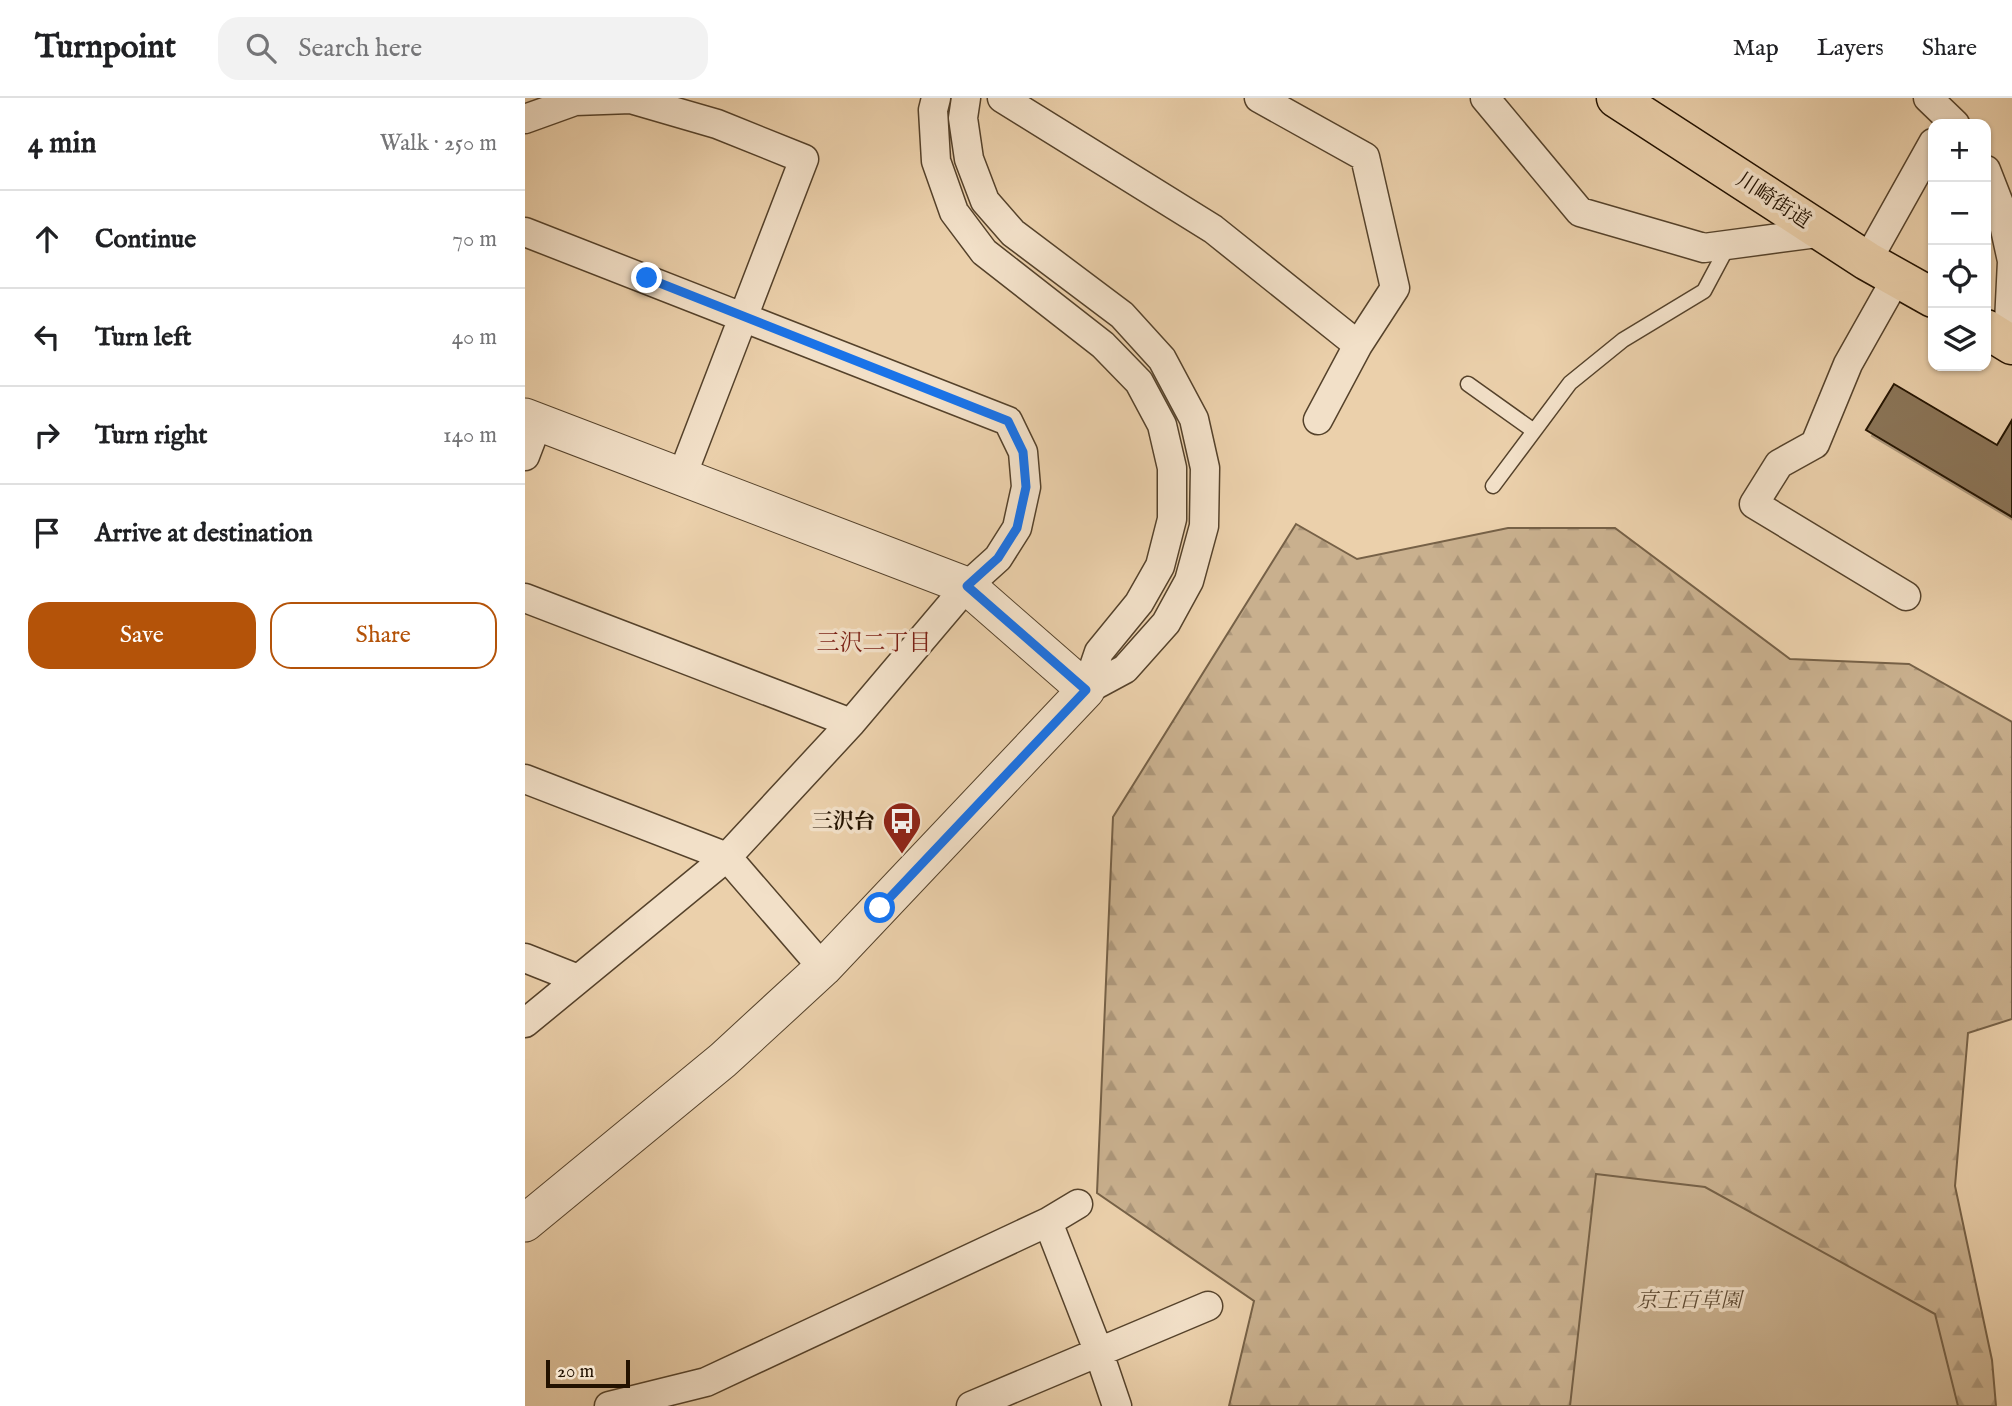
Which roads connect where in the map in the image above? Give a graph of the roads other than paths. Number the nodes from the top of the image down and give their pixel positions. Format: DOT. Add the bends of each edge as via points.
graph roads {
  1 [pos="936,98"];
  2 [pos="966,98"];
  3 [pos="1002,98"];
  4 [pos="1259,98"];
  5 [pos="1485,98"];
  6 [pos="1616,98"];
  7 [pos="631,99"];
  8 [pos="525,119"];
  9 [pos="1928,155"];
  10 [pos="1991,182"];
  11 [pos="525,232"];
  12 [pos="1825,232"];
  13 [pos="1728,246"];
  14 [pos="1882,269"];
  15 [pos="1928,295"];
  16 [pos="744,316"];
  17 [pos="2002,339"];
  18 [pos="1358,345"];
  19 [pos="1468,384"];
  20 [pos="532,419"];
  21 [pos="1318,420"];
  22 [pos="1534,431"];
  23 [pos="525,456"];
  24 [pos="682,476"];
  25 [pos="1493,486"];
  26 [pos="967,586"];
  27 [pos="1906,596"];
  28 [pos="525,597"];
  29 [pos="1086,690"];
  30 [pos="851,723"];
  31 [pos="525,779"];
  32 [pos="727,857"];
  33 [pos="525,958"];
  34 [pos="823,968"];
  35 [pos="578,979"];
  36 [pos="525,1023"];
  37 [pos="1078,1204"];
  38 [pos="1048,1222"];
  39 [pos="525,1223"];
  40 [pos="1208,1306"];
  41 [pos="1099,1353"];
  42 [pos="610,1406"];
  43 [pos="971,1406"];
  44 [pos="1117,1406"];
  1 -- 29 [label="street" via="936,160 954,212 984,252 1121,363 1139,382 1162,425 1172,468 1172,519 1160,566 1139,603 1099,652"];
  2 -- 29 [label="street" via="963,118 969,159 985,201 1013,233 1122,314 1162,359 1194,419 1205,468 1204,526 1189,581 1166,623 1125,669"];
  3 -- 18 [label="street" via="1213,229"];
  4 -- 18 [label="street" via="1365,157 1395,288"];
  5 -- 13 [label="street" via="1580,212 1704,248"];
  6 -- 12 [label="main road, 川崎街道"];
  7 -- 8 [label="street" via="575,101"];
  7 -- 16 [label="street" via="717,124 804,159"];
  9 -- 14 [label="street"];
  10 -- 17 [label="street" via="2011,261"];
  11 -- 16 [label="street"];
  12 -- 13 [label="street"];
  12 -- 14 [label="main road, 川崎街道"];
  13 -- 22 [label="lane" via="1704,291 1623,340 1570,383"];
  14 -- 15 [label="main road, 川崎街道"];
  14 -- 27 [label="street" via="1815,444 1779,464 1753,504"];
  16 -- 24 [label="street"];
  16 -- 26 [label="street" via="1008,421 1023,452 1026,487 1017,528 998,558"];
  18 -- 21 [label="street"];
  19 -- 22 [label="lane"];
  20 -- 23 [label="street"];
  20 -- 24 [label="street"];
  22 -- 25 [label="lane"];
  24 -- 26 [label="street"];
  26 -- 29 [label="street"];
  26 -- 30 [label="street"];
  28 -- 30 [label="street"];
  29 -- 34 [label="street"];
  30 -- 32 [label="street"];
  31 -- 32 [label="street"];
  32 -- 34 [label="street"];
  32 -- 35 [label="street"];
  33 -- 35 [label="street"];
  34 -- 39 [label="street" via="723,1060"];
  35 -- 36 [label="street"];
  37 -- 38 [label="street"];
  38 -- 41 [label="street"];
  38 -- 42 [label="street" via="706,1382"];
  40 -- 41 [label="street"];
  41 -- 43 [label="street"];
  41 -- 44 [label="street"];
}
